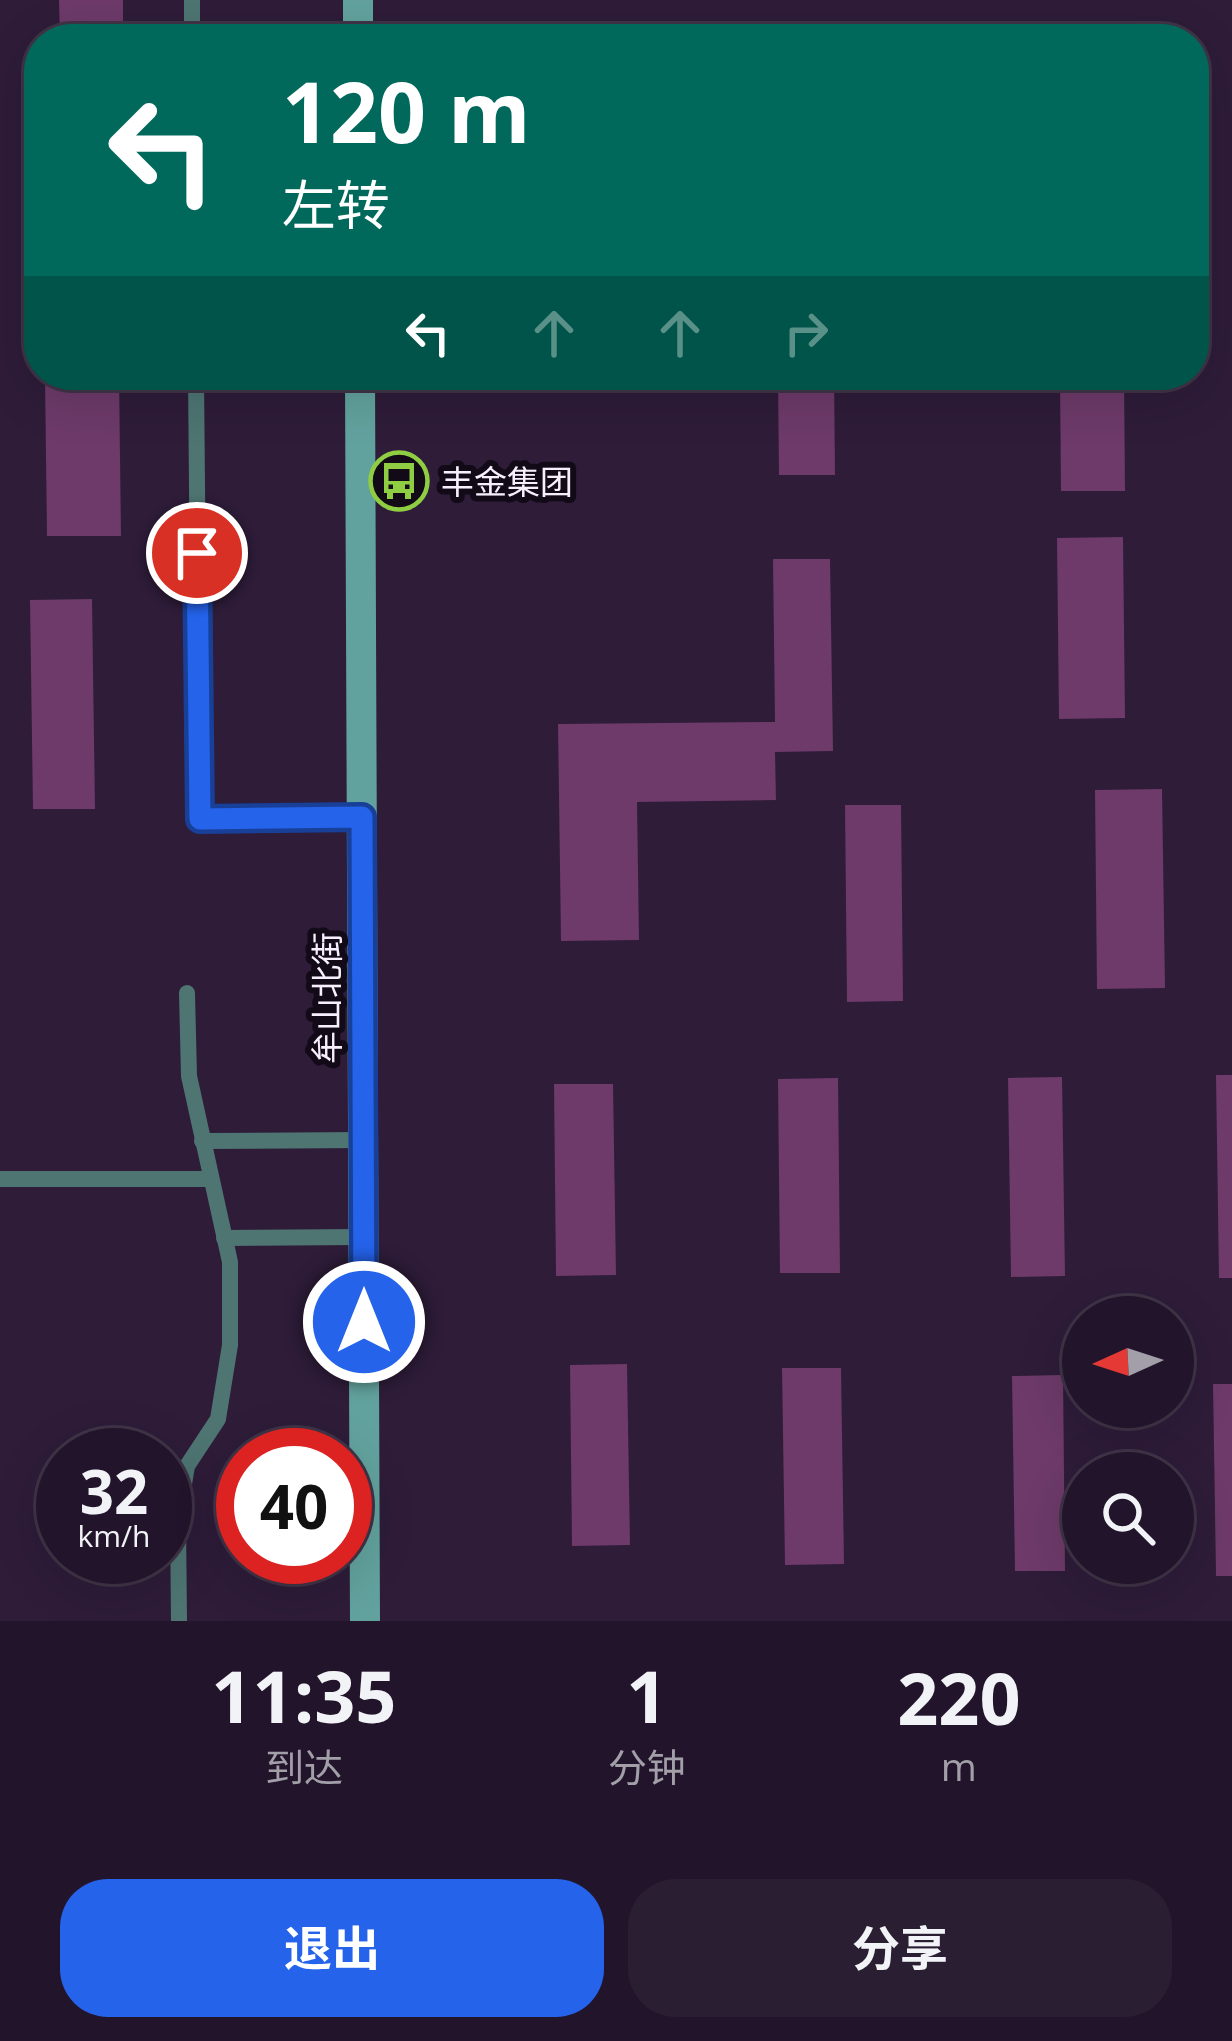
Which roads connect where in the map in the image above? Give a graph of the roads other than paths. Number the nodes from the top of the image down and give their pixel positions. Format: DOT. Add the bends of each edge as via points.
graph roads {
  1 [pos="196,390"];
  2 [pos="360,390"];
  3 [pos="362,817"];
  4 [pos="187,992"];
  5 [pos="363,1140"];
  6 [pos="202,1141"];
  7 [pos="0,1179"];
  8 [pos="209,1179"];
  9 [pos="364,1237"];
  10 [pos="224,1238"];
  11 [pos="179,1621"];
  12 [pos="365,1621"];
  1 -- 3 [label="lane" via="200,819"];
  2 -- 3 [label="street, 牟山北街"];
  3 -- 5 [label="street, 牟山北街"];
  4 -- 6 [label="lane" via="189,1076"];
  5 -- 6 [label="lane"];
  5 -- 9 [label="street, 牟山北街"];
  6 -- 8 [label="lane"];
  7 -- 8 [label="lane"];
  8 -- 10 [label="lane"];
  9 -- 10 [label="lane"];
  9 -- 12 [label="street, 牟山北街"];
  10 -- 11 [label="lane" via="230,1346 218,1418 187,1466 178,1520"];
}
